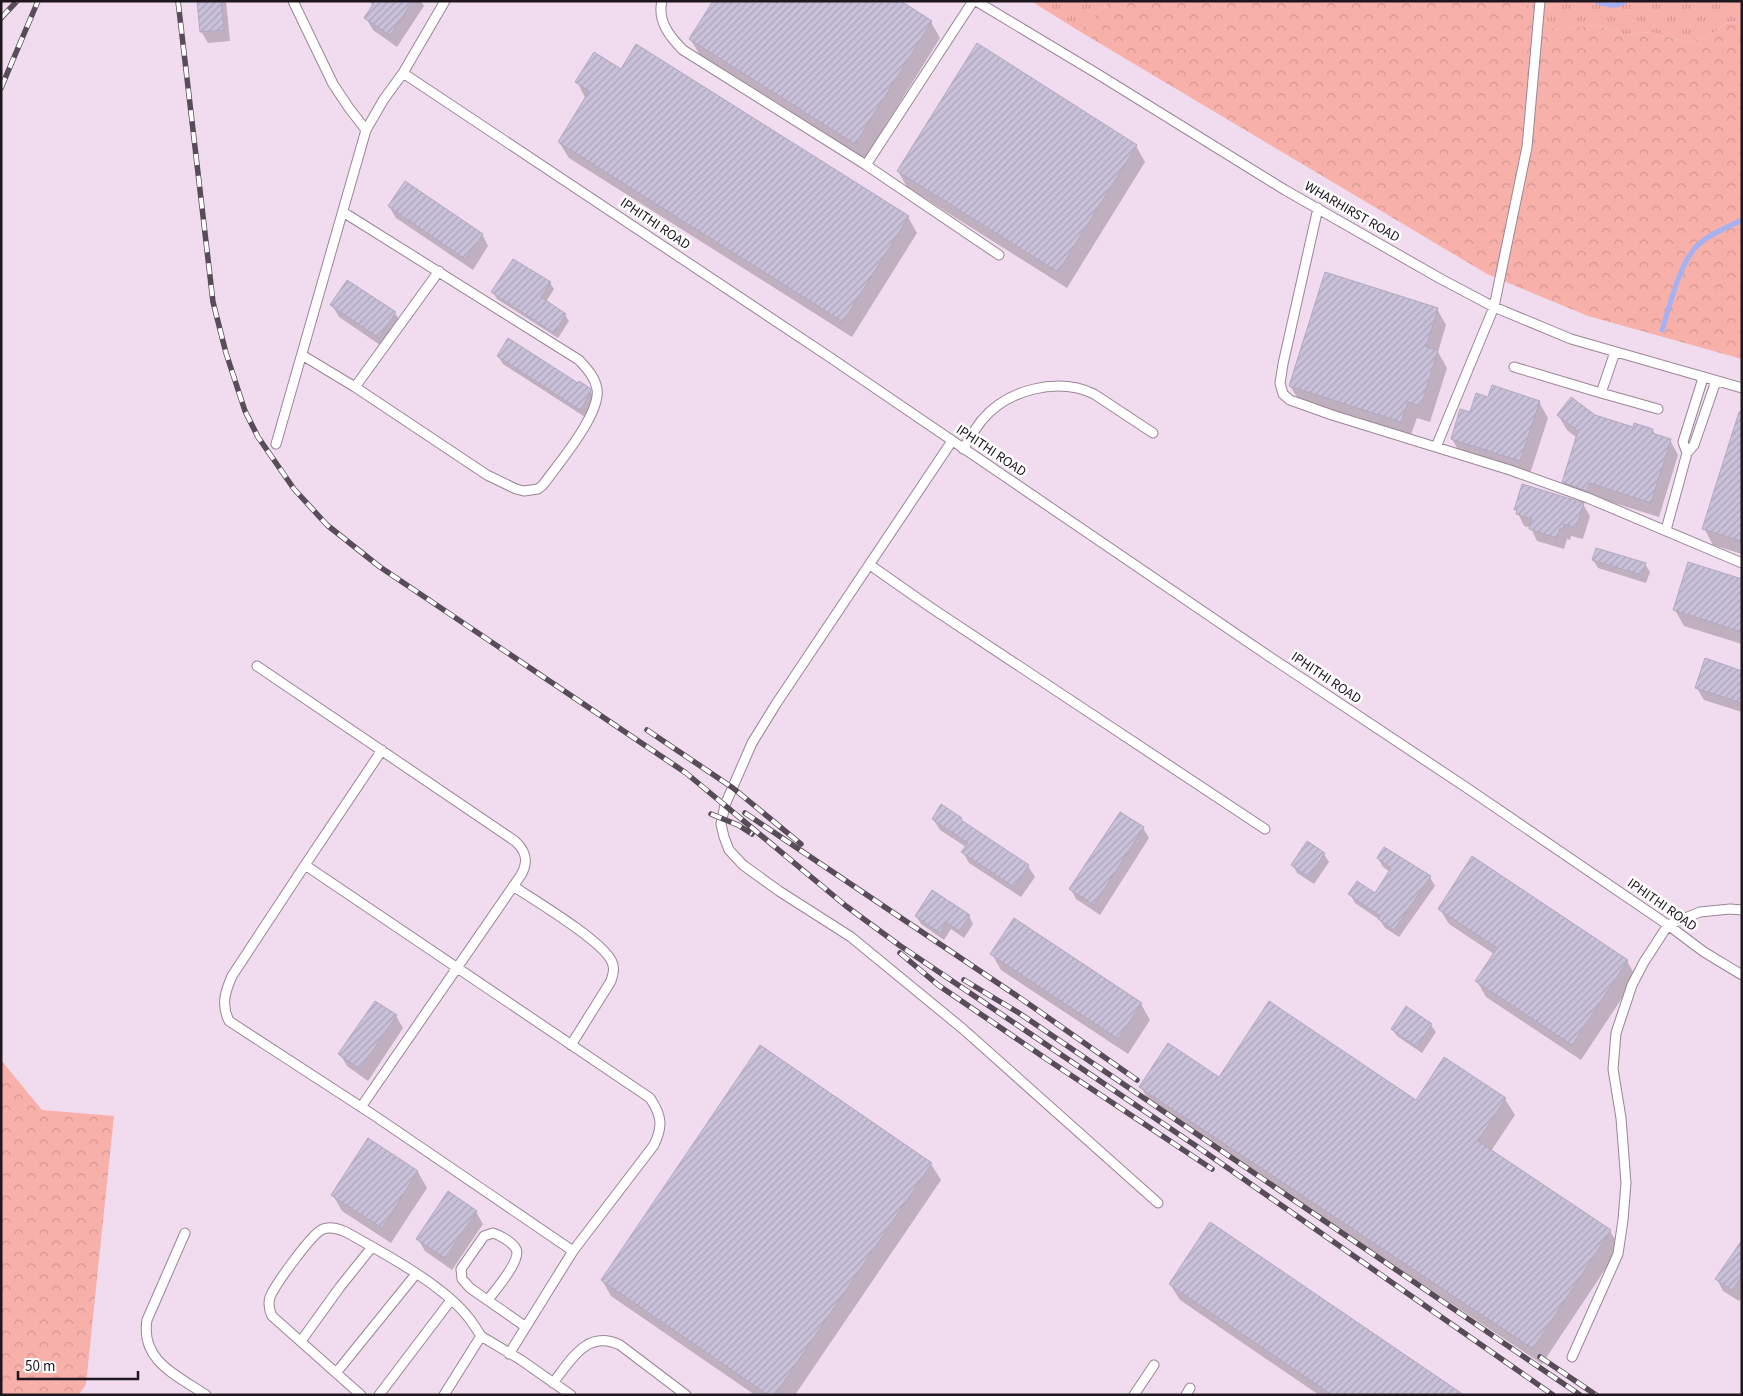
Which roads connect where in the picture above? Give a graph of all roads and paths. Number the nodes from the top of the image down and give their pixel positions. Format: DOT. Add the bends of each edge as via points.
graph roads {
  1 [pos="293,1"];
  2 [pos="662,1"];
  3 [pos="975,1"];
  4 [pos="1540,1"];
  5 [pos="442,2"];
  6 [pos="403,73"];
  7 [pos="366,130"];
  8 [pos="866,165"];
  9 [pos="1318,208"];
  10 [pos="343,212"];
  11 [pos="999,256"];
  12 [pos="439,271"];
  13 [pos="1494,307"];
  14 [pos="1615,352"];
  15 [pos="302,354"];
  16 [pos="1514,367"];
  17 [pos="1703,378"];
  18 [pos="1716,381"];
  19 [pos="355,388"];
  20 [pos="1742,388"];
  21 [pos="1601,393"];
  22 [pos="1658,409"];
  23 [pos="1153,434"];
  24 [pos="952,441"];
  25 [pos="276,444"];
  26 [pos="1436,447"];
  27 [pos="963,449"];
  28 [pos="1687,453"];
  29 [pos="1666,530"];
  30 [pos="1742,563"];
  31 [pos="870,565"];
  32 [pos="257,666"];
  33 [pos="382,750"];
  34 [pos="1265,829"];
  35 [pos="305,866"];
  36 [pos="513,886"];
  37 [pos="1742,910"];
  38 [pos="1668,925"];
  39 [pos="456,968"];
  40 [pos="1742,975"];
  41 [pos="571,1045"];
  42 [pos="361,1107"];
  43 [pos="1158,1203"];
  44 [pos="185,1233"];
  45 [pos="372,1247"];
  46 [pos="574,1251"];
  47 [pos="416,1274"];
  48 [pos="451,1300"];
  49 [pos="488,1300"];
  50 [pos="526,1326"];
  51 [pos="481,1336"];
  52 [pos="301,1341"];
  53 [pos="510,1354"];
  54 [pos="1572,1357"];
  55 [pos="1154,1366"];
  56 [pos="336,1373"];
  57 [pos="553,1383"];
  58 [pos="206,1395"];
  59 [pos="361,1395"];
  60 [pos="379,1395"];
  61 [pos="444,1395"];
  62 [pos="571,1395"];
  63 [pos="686,1395"];
  64 [pos="1134,1395"];
  1 -- 7 [label="lane" via="333,84"];
  2 -- 8 [label="lane" via="665,28 683,50"];
  3 -- 8 [label="lane"];
  3 -- 9 [label="lane, WHARHIRST ROAD"];
  4 -- 13 [label="lane" via="1527,147"];
  5 -- 6 [label="lane"];
  6 -- 7 [label="lane"];
  6 -- 24 [label="lane, IPHITHI ROAD"];
  7 -- 10 [label="lane"];
  8 -- 11 [label="lane"];
  9 -- 13 [label="lane, WHARHIRST ROAD"];
  9 -- 26 [label="lane" via="1283,364 1280,383 1283,394 1290,400 1332,415"];
  10 -- 12 [label="lane"];
  10 -- 15 [label="lane"];
  12 -- 19 [label="lane"];
  12 -- 19 [label="lane" via="579,360 595,381 597,396 591,415 543,485 524,491 506,484 467,463"];
  13 -- 14 [label="lane, WHARHIRST ROAD" via="1571,339"];
  13 -- 26 [label="lane"];
  14 -- 17 [label="lane, WHARHIRST ROAD"];
  14 -- 21 [label="lane"];
  15 -- 19 [label="lane"];
  15 -- 25 [label="lane"];
  16 -- 21 [label="lane"];
  17 -- 18 [label="lane, WHARHIRST ROAD"];
  17 -- 28 [label="lane" via="1683,442"];
  18 -- 20 [label="lane, WHARHIRST ROAD"];
  18 -- 28 [label="lane" via="1694,445"];
  21 -- 22 [label="lane"];
  23 -- 27 [label="lane" via="1086,390 1050,387 1009,398 982,420"];
  24 -- 27 [label="lane, IPHITHI ROAD"];
  24 -- 31 [label="lane"];
  26 -- 29 [label="lane" via="1510,470"];
  27 -- 38 [label="lane, IPHITHI ROAD"];
  28 -- 29 [label="lane"];
  29 -- 30 [label="lane"];
  31 -- 34 [label="lane"];
  31 -- 43 [label="lane" via="752,743 725,804 722,824 729,850 779,891 851,937 955,1023"];
  32 -- 33 [label="lane"];
  33 -- 35 [label="lane"];
  33 -- 36 [label="lane" via="523,849 526,858 524,869"];
  35 -- 39 [label="lane"];
  35 -- 42 [label="lane" via="232,976 224,996 226,1015 229,1021"];
  36 -- 39 [label="lane"];
  36 -- 41 [label="lane" via="590,938 612,961 611,981"];
  37 -- 38 [label="lane" via="1700,912"];
  38 -- 40 [label="lane, IPHITHI ROAD"];
  38 -- 54 [label="lane" via="1632,985 1616,1033 1614,1069 1626,1183 1623,1220 1618,1254"];
  39 -- 41 [label="lane"];
  39 -- 42 [label="lane"];
  41 -- 46 [label="lane" via="650,1098 660,1118 654,1145"];
  42 -- 46 [label="lane"];
  44 -- 58 [label="lane" via="147,1320 146,1340 154,1358"];
  45 -- 47 [label="lane"];
  45 -- 52 [label="lane"];
  45 -- 52 [label="lane" via="333,1228 316,1233 305,1245 269,1302 272,1316"];
  46 -- 50 [label="lane"];
  47 -- 48 [label="lane"];
  47 -- 56 [label="lane"];
  48 -- 51 [label="lane"];
  48 -- 60 [label="lane"];
  49 -- 49 [label="lane" via="464,1283 462,1269 484,1236 493,1232 514,1246 517,1254"];
  49 -- 50 [label="lane"];
  50 -- 53 [label="lane"];
  51 -- 53 [label="lane"];
  51 -- 61 [label="lane"];
  52 -- 56 [label="lane"];
  53 -- 57 [label="lane"];
  55 -- 64 [label="lane"];
  56 -- 59 [label="lane"];
  57 -- 62 [label="lane"];
  57 -- 63 [label="lane" via="579,1349 593,1342 610,1340"];
}
